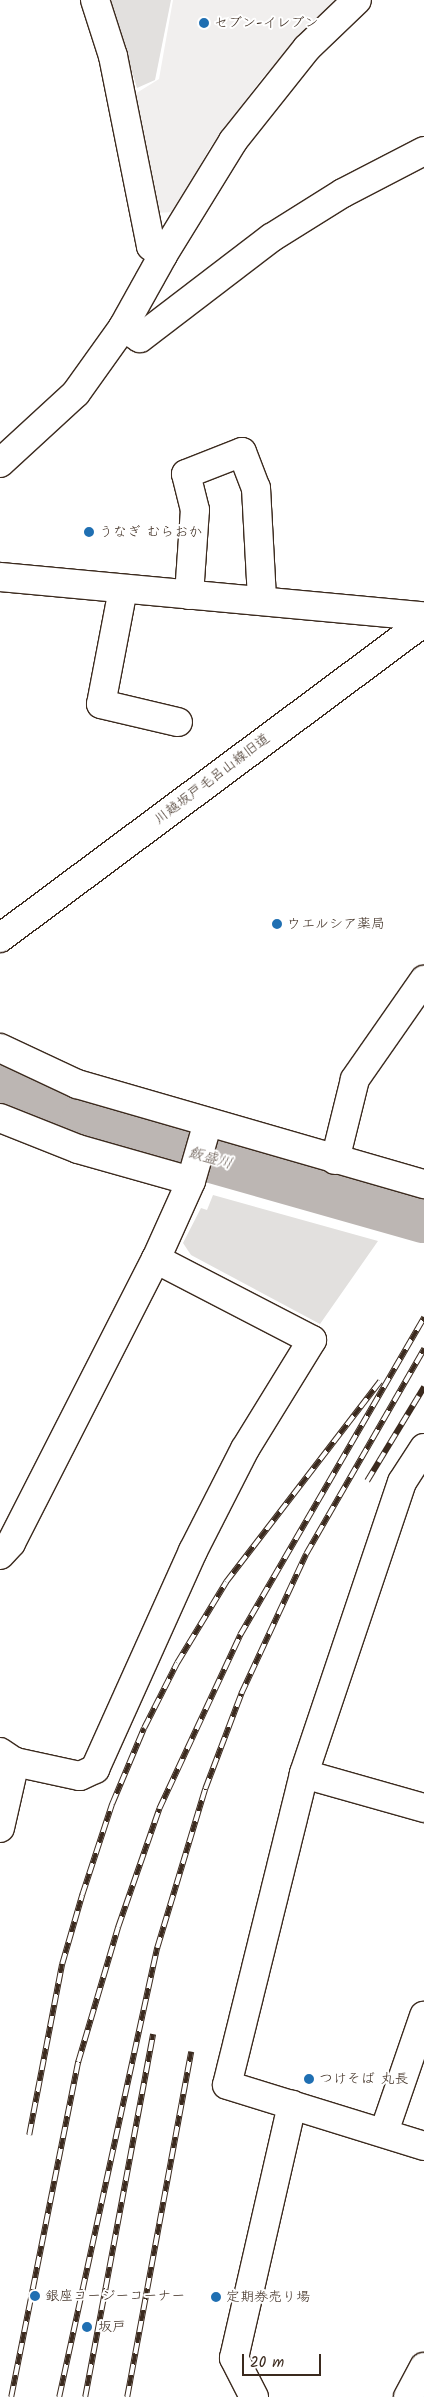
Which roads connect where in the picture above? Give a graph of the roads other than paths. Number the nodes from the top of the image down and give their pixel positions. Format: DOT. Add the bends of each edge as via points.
graph roads {
  1 [pos="95,0"];
  2 [pos="357,0"];
  3 [pos="424,151"];
  4 [pos="163,255"];
  5 [pos="123,327"];
  6 [pos="0,463"];
  7 [pos="0,577"];
  8 [pos="122,589"];
  9 [pos="189,595"];
  10 [pos="262,600"];
  11 [pos="424,616"];
  12 [pos="424,622"];
  13 [pos="178,722"];
  14 [pos="0,938"];
  15 [pos="420,994"];
  16 [pos="0,1048"];
  17 [pos="0,1118"];
  18 [pos="208,1124"];
  19 [pos="335,1160"];
  20 [pos="191,1180"];
  21 [pos="424,1184"];
  22 [pos="156,1259"];
  23 [pos="424,1448"];
  24 [pos="4,1545"];
  25 [pos="7,1757"];
  26 [pos="304,1774"];
  27 [pos="424,1808"];
  28 [pos="0,1828"];
  29 [pos="424,2016"];
  30 [pos="292,2106"];
  31 [pos="384,2132"];
  32 [pos="424,2146"];
  33 [pos="424,2367"];
  34 [pos="254,2397"];
  35 [pos="408,2397"];
  1 -- 4 [label="street" via="113,56 151,246"];
  2 -- 4 [label="street" via="307,48 233,141"];
  3 -- 5 [label="street" via="342,193 271,238 140,338"];
  4 -- 5 [label="street"];
  5 -- 6 [label="street" via="76,393"];
  7 -- 8 [label="street"];
  8 -- 9 [label="street"];
  8 -- 13 [label="street" via="101,704"];
  9 -- 10 [label="street"];
  9 -- 10 [label="street" via="195,510 186,474 242,452 256,488"];
  10 -- 11 [label="street"];
  12 -- 14 [label="street, 川越坂戸毛呂山線旧道"];
  15 -- 19 [label="street" via="355,1079"];
  16 -- 18 [label="street" via="76,1084"];
  17 -- 20 [label="street" via="78,1149"];
  18 -- 19 [label="street"];
  18 -- 20 [label="street"];
  19 -- 21 [label="street"];
  20 -- 22 [label="street"];
  22 -- 24 [label="street"];
  22 -- 25 [label="street" via="312,1340 245,1449 215,1508 95,1769 80,1776"];
  23 -- 26 [label="street" via="402,1482"];
  25 -- 28 [label="street"];
  26 -- 27 [label="street"];
  26 -- 30 [label="street" via="227,2085"];
  29 -- 31 [label="street"];
  30 -- 31 [label="street"];
  30 -- 34 [label="street" via="234,2358"];
  31 -- 32 [label="street"];
  33 -- 35 [label="street"];
}
